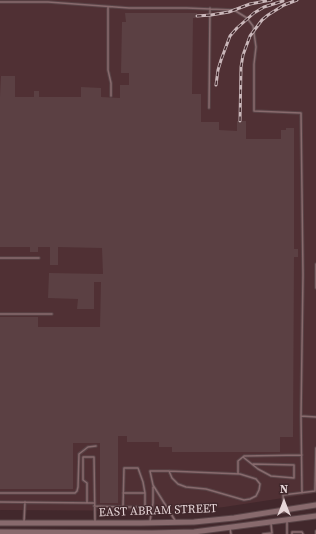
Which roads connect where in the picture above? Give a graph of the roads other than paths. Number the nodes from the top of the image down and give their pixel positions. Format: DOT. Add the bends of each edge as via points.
graph roads {
  1 [pos="0,2"];
  2 [pos="108,7"];
  3 [pos="210,8"];
  4 [pos="110,96"];
  5 [pos="209,108"];
  6 [pos="0,258"];
  7 [pos="39,258"];
  8 [pos="316,264"];
  9 [pos="316,288"];
  10 [pos="0,314"];
  11 [pos="52,314"];
  12 [pos="301,416"];
  13 [pos="316,416"];
  14 [pos="96,446"];
  15 [pos="316,448"];
  16 [pos="302,455"];
  17 [pos="242,456"];
  18 [pos="253,464"];
  19 [pos="169,471"];
  20 [pos="238,474"];
  21 [pos="153,485"];
  22 [pos="316,491"];
  23 [pos="124,492"];
  24 [pos="0,493"];
  25 [pos="145,493"];
  26 [pos="302,493"];
  27 [pos="0,502"];
  28 [pos="24,502"];
  29 [pos="87,503"];
  30 [pos="94,503"];
  31 [pos="316,505"];
  32 [pos="94,506"];
  33 [pos="123,507"];
  34 [pos="284,510"];
  35 [pos="316,516"];
  36 [pos="287,520"];
  37 [pos="194,522"];
  38 [pos="271,522"];
  39 [pos="0,523"];
  40 [pos="24,523"];
  41 [pos="94,523"];
  42 [pos="149,523"];
  43 [pos="176,523"];
  44 [pos="230,528"];
  45 [pos="316,531"];
  46 [pos="0,532"];
  47 [pos="94,532"];
  48 [pos="195,533"];
  49 [pos="231,534"];
  50 [pos="263,534"];
  51 [pos="287,534"];
  52 [pos="292,534"];
  53 [pos="303,534"];
  54 [pos="316,534"];
  1 -- 2 [label="lane" via="48,2"];
  2 -- 3 [label="lane"];
  2 -- 4 [label="lane"];
  3 -- 5 [label="lane"];
  3 -- 12 [label="lane" via="234,10 247,18 253,26 256,47 254,111 301,113"];
  6 -- 7 [label="lane"];
  8 -- 9 [label="lane"];
  10 -- 11 [label="lane"];
  12 -- 13 [label="lane"];
  12 -- 16 [label="lane"];
  14 -- 24 [label="lane" via="88,447 79,454 78,488 75,493"];
  15 -- 22 [label="lane"];
  16 -- 17 [label="lane"];
  16 -- 26 [label="lane"];
  17 -- 18 [label="lane"];
  17 -- 20 [label="lane" via="238,462"];
  18 -- 18 [label="lane" via="271,476 294,478 294,465"];
  19 -- 20 [label="lane"];
  19 -- 20 [label="lane" via="178,484 186,487 206,489 244,500 256,496 259,481 252,476"];
  19 -- 21 [label="lane" via="150,471"];
  21 -- 42 [label="lane"];
  21 -- 43 [label="lane"];
  22 -- 26 [label="lane"];
  23 -- 25 [label="lane"];
  23 -- 25 [label="lane" via="124,468 138,468"];
  23 -- 33 [label="lane"];
  25 -- 33 [label="lane" via="145,507"];
  26 -- 34 [label="lane" via="283,495"];
  27 -- 28 [label="lane"];
  28 -- 29 [label="lane"];
  28 -- 40 [label="lane"];
  29 -- 30 [label="lane"];
  29 -- 30 [label="lane" via="83,457 94,457"];
  30 -- 32 [label="lane"];
  31 -- 34 [label="main road, EAST ABRAM STREET"];
  32 -- 33 [label="lane"];
  32 -- 41 [label="lane"];
  34 -- 36 [label="lane"];
  34 -- 37 [label="main road, EAST ABRAM STREET"];
  35 -- 36 [label="main road, EAST ABRAM STREET"];
  36 -- 38 [label="main road, EAST ABRAM STREET"];
  36 -- 51 [label="lane"];
  37 -- 43 [label="main road, EAST ABRAM STREET"];
  37 -- 48 [label="main road"];
  38 -- 44 [label="main road, EAST ABRAM STREET"];
  38 -- 50 [label="lane" via="272,533"];
  39 -- 40 [label="main road, EAST ABRAM STREET"];
  40 -- 41 [label="main road, EAST ABRAM STREET"];
  41 -- 42 [label="main road, EAST ABRAM STREET"];
  41 -- 47 [label="main road"];
  42 -- 43 [label="main road, EAST ABRAM STREET"];
  44 -- 48 [label="main road, EAST ABRAM STREET"];
  44 -- 49 [label="lane"];
  45 -- 54 [label="lane"];
  46 -- 47 [label="main road, EAST ABRAM STREET"];
  47 -- 48 [label="main road, EAST ABRAM STREET"];
  52 -- 53 [label="lane"];
}
